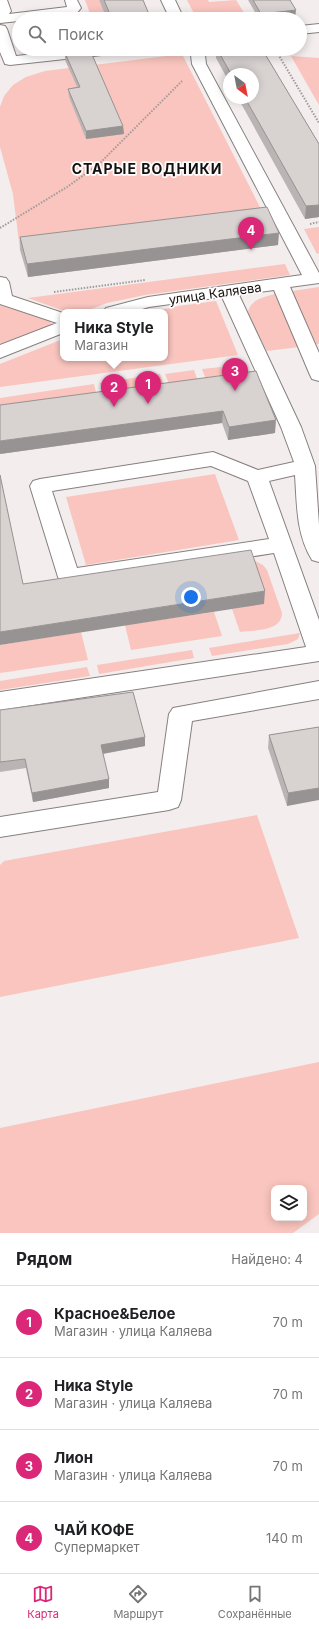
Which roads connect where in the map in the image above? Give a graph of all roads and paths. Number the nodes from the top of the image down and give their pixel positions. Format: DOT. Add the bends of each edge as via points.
graph roads {
  1 [pos="0,0"];
  2 [pos="168,0"];
  3 [pos="71,1"];
  4 [pos="63,12"];
  5 [pos="174,12"];
  6 [pos="0,16"];
  7 [pos="12,18"];
  8 [pos="0,19"];
  9 [pos="319,28"];
  10 [pos="0,29"];
  11 [pos="307,29"];
  12 [pos="66,56"];
  13 [pos="201,56"];
  14 [pos="279,56"];
  15 [pos="5,64"];
  16 [pos="319,123"];
  17 [pos="0,228"];
  18 [pos="316,279"];
  19 [pos="0,282"];
  20 [pos="280,284"];
  21 [pos="228,291"];
  22 [pos="123,309"];
  23 [pos="60,318"];
  24 [pos="60,328"];
  25 [pos="0,352"];
  26 [pos="319,376"];
  27 [pos="305,466"];
  28 [pos="257,477"];
  29 [pos="282,544"];
  30 [pos="319,555"];
  31 [pos="319,652"];
  32 [pos="319,690"];
  33 [pos="0,701"];
  34 [pos="0,828"];
  1 -- 6 [label="street" via="4,11"];
  2 -- 5 [label="street"];
  3 -- 4 [label="street" via="74,8 72,11"];
  7 -- 8 [label="street"];
  9 -- 11 [label="street"];
  10 -- 15 [label="street"];
  12 -- 15 [label="street"];
  13 -- 17 [label="path" via="99,164"];
  13 -- 18 [label="street"];
  14 -- 16 [label="path"];
  18 -- 20 [label="street, улица Каляева"];
  19 -- 23 [label="street" via="4,299"];
  20 -- 21 [label="street, улица Каляева"];
  20 -- 26 [label="street"];
  21 -- 22 [label="street, улица Каляева" via="148,302"];
  21 -- 27 [label="street" via="291,427"];
  24 -- 25 [label="street"];
  27 -- 28 [label="street"];
  27 -- 30 [label="street" via="308,523"];
  28 -- 29 [label="street"];
  28 -- 29 [label="street" via="213,459 40,486 69,577"];
  29 -- 31 [label="street"];
  31 -- 33 [label="street"];
  32 -- 34 [label="street" via="180,714 169,800"];
}
